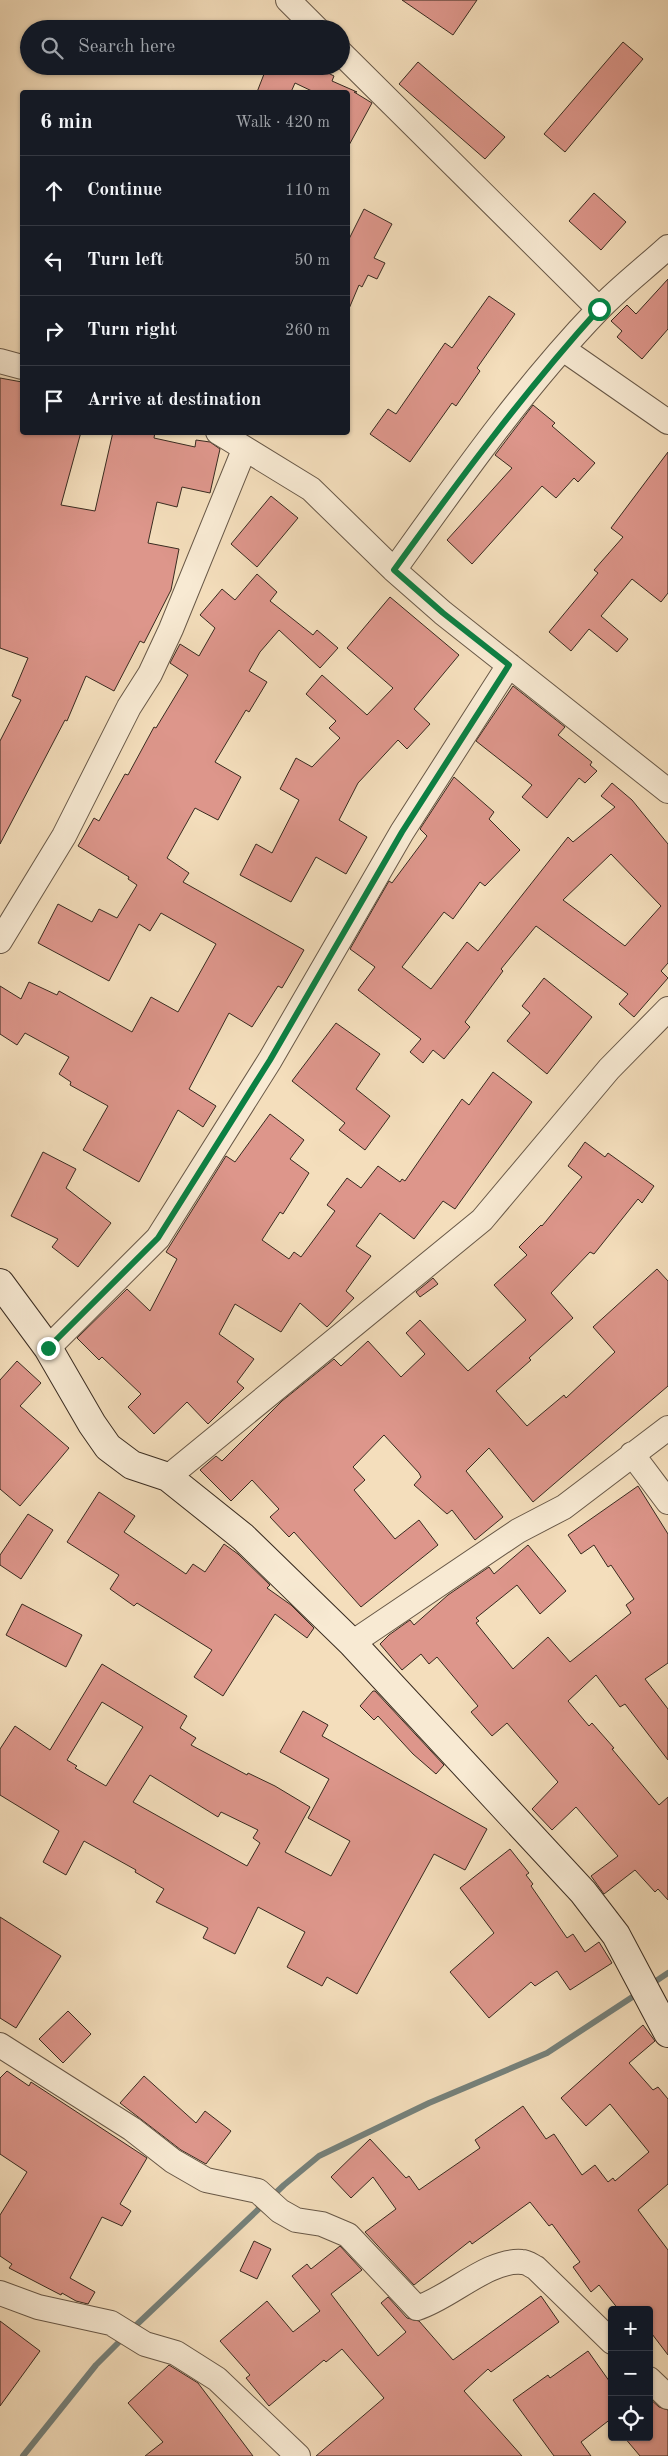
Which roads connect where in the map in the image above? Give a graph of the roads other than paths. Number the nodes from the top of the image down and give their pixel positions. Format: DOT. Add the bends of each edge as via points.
graph roads {
  1 [pos="288,0"];
  2 [pos="308,20"];
  3 [pos="350,62"];
  4 [pos="668,246"];
  5 [pos="599,309"];
  6 [pos="562,349"];
  7 [pos="0,361"];
  8 [pos="20,366"];
  9 [pos="668,422"];
  10 [pos="222,435"];
  11 [pos="244,450"];
  12 [pos="394,570"];
  13 [pos="509,665"];
  14 [pos="668,791"];
  15 [pos="0,941"];
  16 [pos="668,1009"];
  17 [pos="0,1283"];
  18 [pos="48,1348"];
  19 [pos="668,1428"];
  20 [pos="632,1454"];
  21 [pos="168,1477"];
  22 [pos="668,1502"];
  23 [pos="352,1643"];
  24 [pos="663,2024"];
  25 [pos="0,2045"];
  26 [pos="0,2293"];
  27 [pos="608,2338"];
  28 [pos="653,2383"];
  29 [pos="668,2397"];
  30 [pos="298,2456"];
  1 -- 2 [label="street"];
  3 -- 5 [label="street"];
  4 -- 5 [label="street"];
  5 -- 6 [label="street"];
  6 -- 9 [label="street"];
  6 -- 12 [label="street" via="459,480"];
  7 -- 8 [label="street"];
  10 -- 11 [label="street"];
  11 -- 12 [label="street" via="311,489"];
  11 -- 15 [label="street" via="172,629 150,674 129,707 64,836"];
  12 -- 13 [label="street"];
  13 -- 14 [label="street"];
  13 -- 18 [label="street" via="402,832 270,1060 158,1238"];
  16 -- 21 [label="street" via="609,1069 482,1220"];
  17 -- 18 [label="street"];
  18 -- 21 [label="street" via="108,1448 132,1465"];
  19 -- 20 [label="street"];
  20 -- 22 [label="street"];
  20 -- 23 [label="street" via="564,1507 518,1531"];
  21 -- 23 [label="street" via="244,1537"];
  23 -- 24 [label="street" via="583,1892 616,1935"];
  25 -- 27 [label="street" via="206,2180 258,2191 280,2211 296,2220 322,2224 348,2234 417,2308 432,2303 491,2269 524,2262 536,2268"];
  26 -- 30 [label="street" via="116,2326 140,2342 176,2353 218,2379"];
  28 -- 29 [label="street"];
}
